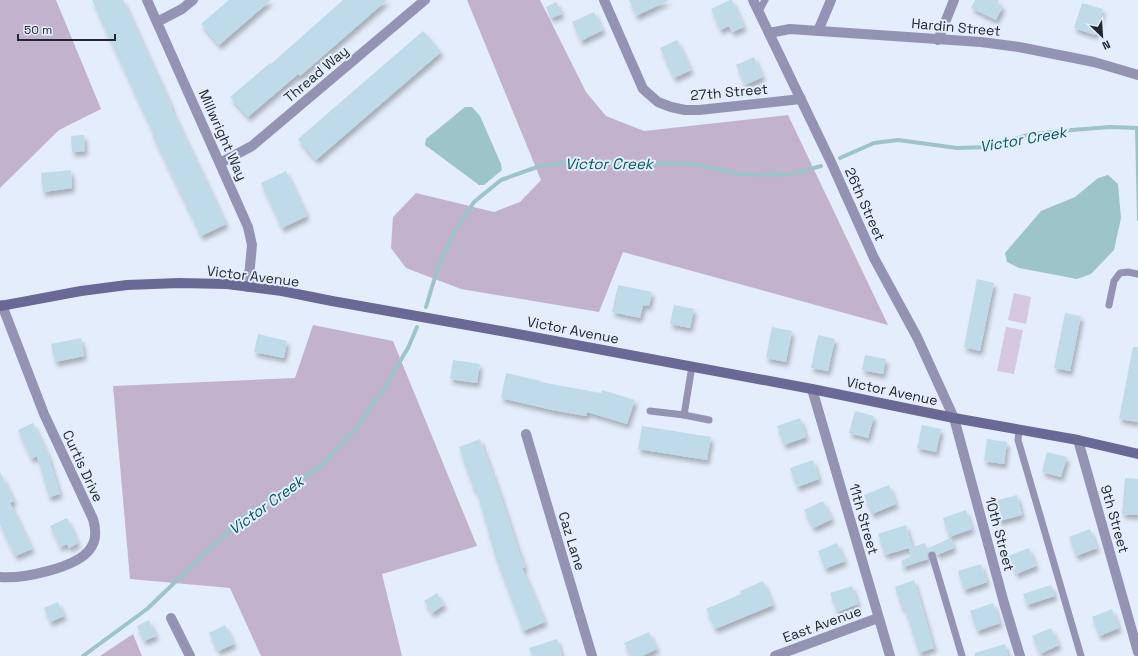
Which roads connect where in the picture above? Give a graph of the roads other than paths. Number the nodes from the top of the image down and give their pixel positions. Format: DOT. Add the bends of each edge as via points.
graph roads {
  1 [pos="147,0"];
  2 [pos="193,0"];
  3 [pos="425,0"];
  4 [pos="604,0"];
  5 [pos="753,0"];
  6 [pos="764,0"];
  7 [pos="831,0"];
  8 [pos="954,0"];
  9 [pos="759,11"];
  10 [pos="157,22"];
  11 [pos="818,31"];
  12 [pos="769,33"];
  13 [pos="938,40"];
  14 [pos="1138,75"];
  15 [pos="801,99"];
  16 [pos="220,163"];
  17 [pos="1138,274"];
  18 [pos="248,287"];
  19 [pos="1109,304"];
  20 [pos="1,305"];
  21 [pos="692,366"];
  22 [pos="812,389"];
  23 [pos="650,411"];
  24 [pos="684,415"];
  25 [pos="954,418"];
  26 [pos="709,420"];
  27 [pos="1018,430"];
  28 [pos="526,434"];
  29 [pos="1078,440"];
  30 [pos="1138,454"];
  31 [pos="932,555"];
  32 [pos="0,577"];
  33 [pos="171,618"];
  34 [pos="878,618"];
  35 [pos="1138,652"];
  36 [pos="190,656"];
  37 [pos="592,656"];
  38 [pos="775,656"];
  39 [pos="890,656"];
  40 [pos="962,656"];
  41 [pos="1020,656"];
  42 [pos="1081,656"];
  1 -- 10 [label="street, Millwright Way"];
  2 -- 10 [label="street"];
  3 -- 16 [label="street, Thread Way" via="252,146"];
  4 -- 15 [label="street, 27th Street" via="643,89 658,102 678,109 699,110"];
  5 -- 9 [label="street, 26th Street"];
  6 -- 9 [label="lane"];
  7 -- 11 [label="street"];
  8 -- 13 [label="street"];
  9 -- 12 [label="street, 26th Street"];
  10 -- 16 [label="street, Millwright Way"];
  11 -- 12 [label="street, Hardin Street" via="790,29"];
  11 -- 13 [label="street, Hardin Street"];
  12 -- 15 [label="street, 26th Street"];
  13 -- 14 [label="street, Hardin Street" via="1019,47 1094,62"];
  15 -- 25 [label="street, 26th Street" via="874,258 917,337"];
  16 -- 18 [label="street, Millwright Way" via="248,227 252,245"];
  17 -- 19 [label="lane" via="1120,273 1114,280"];
  18 -- 20 [label="street, Victor Avenue" via="178,283 127,285"];
  18 -- 21 [label="street, Victor Avenue" via="282,291"];
  20 -- 32 [label="street, Curtis Drive" via="44,414 95,526 96,534 91,549 79,559 46,572 10,578"];
  21 -- 22 [label="street, Victor Avenue"];
  21 -- 24 [label="lane"];
  22 -- 25 [label="street, Victor Avenue"];
  22 -- 34 [label="street, 11th Street"];
  23 -- 24 [label="lane"];
  24 -- 26 [label="lane"];
  25 -- 27 [label="street, Victor Avenue"];
  25 -- 41 [label="street, 10th Street"];
  27 -- 29 [label="street, Victor Avenue"];
  27 -- 42 [label="lane" via="1018,440"];
  28 -- 37 [label="street, Caz Lane"];
  29 -- 30 [label="street, Victor Avenue"];
  29 -- 35 [label="street, 9th Street"];
  31 -- 40 [label="lane"];
  33 -- 36 [label="street"];
  34 -- 38 [label="street, East Avenue"];
  34 -- 39 [label="street, 11th Street"];
}
